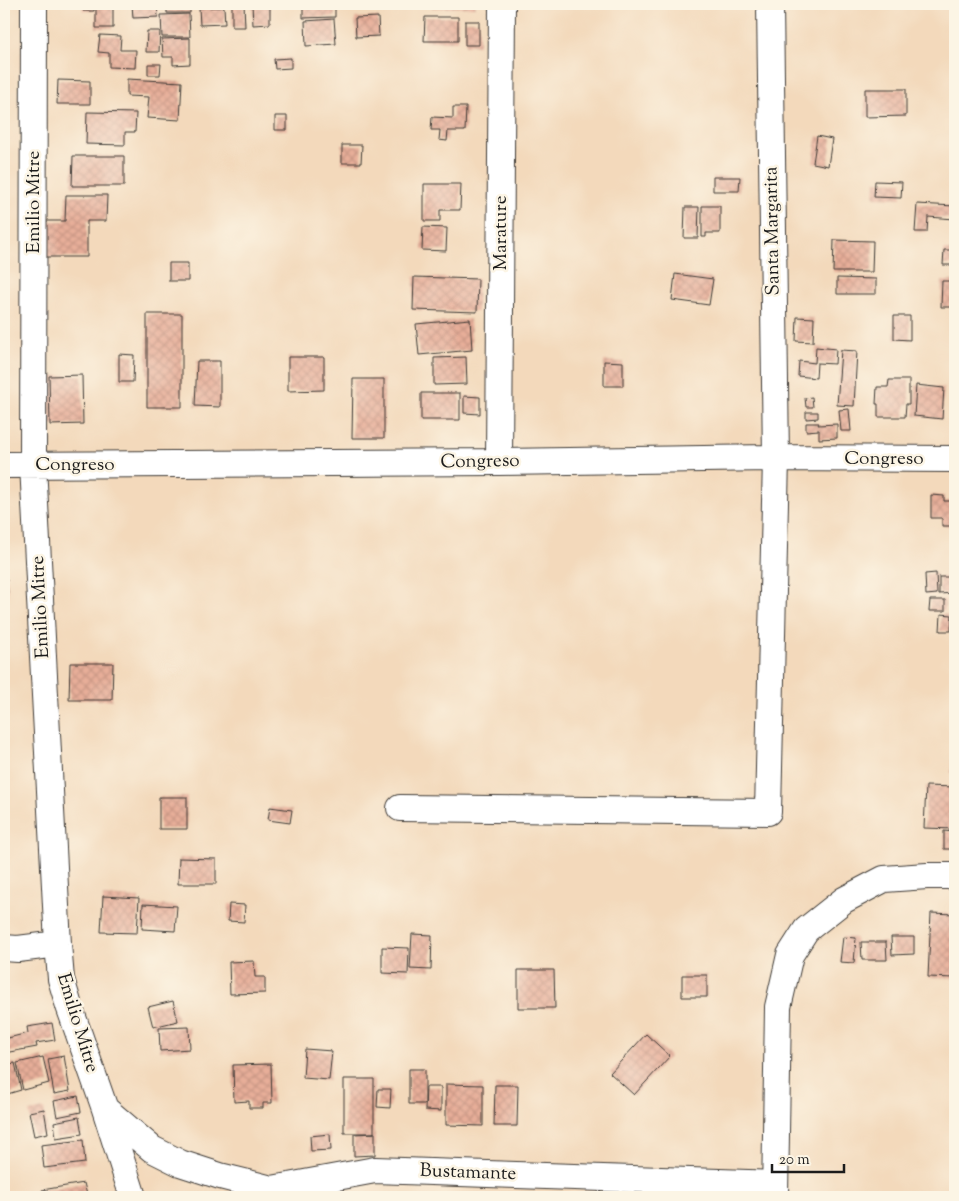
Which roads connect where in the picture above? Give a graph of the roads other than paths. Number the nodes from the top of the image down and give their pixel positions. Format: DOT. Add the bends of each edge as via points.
graph roads {
  1 [pos="34,4"];
  2 [pos="502,4"];
  3 [pos="770,4"];
  4 [pos="776,458"];
  5 [pos="955,459"];
  6 [pos="499,462"];
  7 [pos="4,465"];
  8 [pos="34,465"];
  9 [pos="400,808"];
  10 [pos="955,876"];
  11 [pos="58,944"];
  12 [pos="4,948"];
  13 [pos="105,1109"];
  14 [pos="775,1191"];
  15 [pos="263,1193"];
  16 [pos="133,1197"];
  1 -- 8 [label="street, Emilio Mitre"];
  2 -- 6 [label="street, Marature"];
  3 -- 4 [label="street, Santa Margarita"];
  4 -- 5 [label="street, Congreso"];
  4 -- 6 [label="street, Congreso"];
  4 -- 9 [label="street, Santa Margarita" via="768,812"];
  6 -- 8 [label="street, Congreso"];
  7 -- 8 [label="street, Congreso"];
  8 -- 11 [label="street, Emilio Mitre"];
  10 -- 14 [label="street" via="884,879 844,900 806,930 790,955 778,1007"];
  11 -- 12 [label="street"];
  11 -- 13 [label="street, Emilio Mitre" via="61,979"];
  13 -- 15 [label="street" via="152,1150"];
  13 -- 16 [label="street, Emilio Mitre"];
  14 -- 15 [label="street, Bustamante" via="375,1170"];
}
